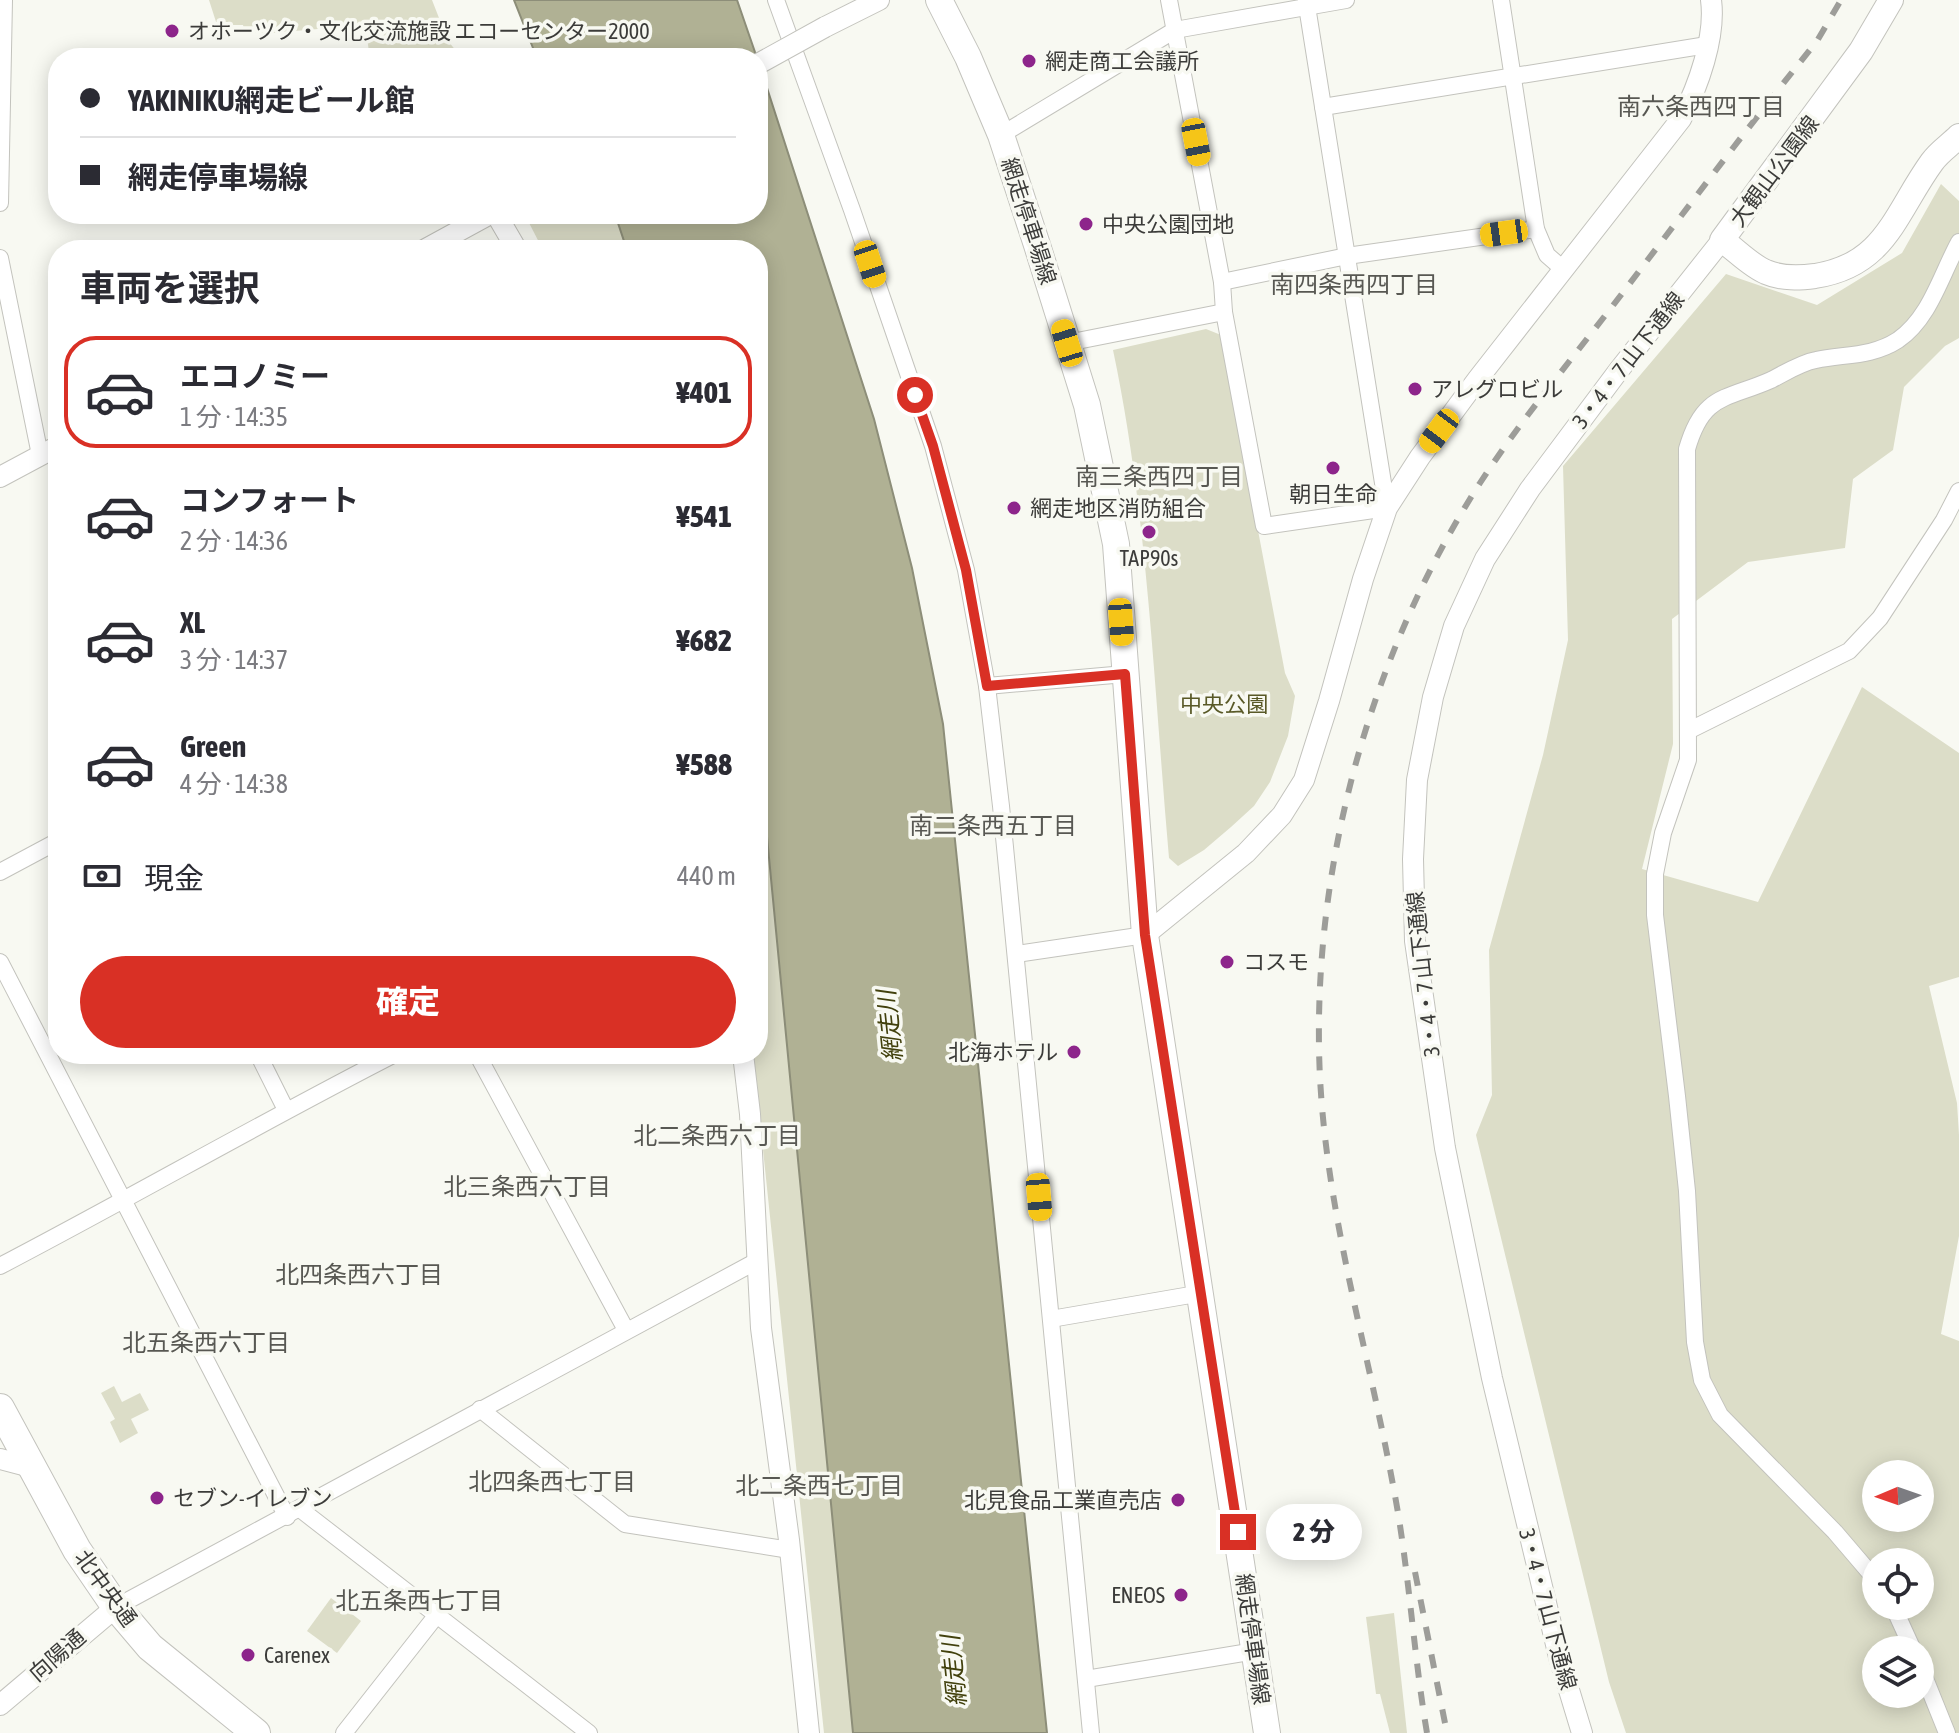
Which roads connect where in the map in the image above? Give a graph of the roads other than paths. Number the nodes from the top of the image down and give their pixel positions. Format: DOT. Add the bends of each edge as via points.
graph roads {
  1 [pos="4,0"];
  2 [pos="776,0"];
  3 [pos="879,0"];
  4 [pos="939,0"];
  5 [pos="1169,0"];
  6 [pos="1346,0"];
  7 [pos="1501,0"];
  8 [pos="1711,0"];
  9 [pos="1891,0"];
  10 [pos="1306,3"];
  11 [pos="1175,30"];
  12 [pos="1707,45"];
  13 [pos="768,58"];
  14 [pos="1512,76"];
  15 [pos="1323,107"];
  16 [pos="1001,135"];
  17 [pos="1959,136"];
  18 [pos="0,203"];
  19 [pos="474,224"];
  20 [pos="1536,229"];
  21 [pos="443,240"];
  22 [pos="1722,240"];
  23 [pos="1959,242"];
  24 [pos="1347,256"];
  25 [pos="0,258"];
  26 [pos="1563,269"];
  27 [pos="1222,282"];
  28 [pos="1224,312"];
  29 [pos="1067,343"];
  30 [pos="48,447"];
  31 [pos="48,452"];
  32 [pos="0,477"];
  33 [pos="1959,491"];
  34 [pos="1387,508"];
  35 [pos="1125,674"];
  36 [pos="987,686"];
  37 [pos="1690,730"];
  38 [pos="48,846"];
  39 [pos="0,872"];
  40 [pos="1145,935"];
  41 [pos="1016,954"];
  42 [pos="0,962"];
  43 [pos="48,1056"];
  44 [pos="52,1064"];
  45 [pos="263,1064"];
  46 [pos="376,1064"];
  47 [pos="482,1064"];
  48 [pos="744,1064"];
  49 [pos="286,1110"];
  50 [pos="123,1202"];
  51 [pos="755,1262"];
  52 [pos="0,1266"];
  53 [pos="1202,1293"];
  54 [pos="1051,1319"];
  55 [pos="626,1330"];
  56 [pos="0,1408"];
  57 [pos="480,1409"];
  58 [pos="0,1459"];
  59 [pos="31,1467"];
  60 [pos="294,1513"];
  61 [pos="790,1550"];
  62 [pos="1862,1564"];
  63 [pos="116,1607"];
  64 [pos="436,1616"];
  65 [pos="1255,1651"];
  66 [pos="1086,1679"];
  67 [pos="1934,1701"];
  68 [pos="0,1705"];
  69 [pos="256,1733"];
  70 [pos="344,1733"];
  71 [pos="589,1733"];
  72 [pos="807,1733"];
  73 [pos="1091,1733"];
  74 [pos="1267,1733"];
  75 [pos="1582,1733"];
  76 [pos="1947,1733"];
  1 -- 18 [label="street"];
  2 -- 36 [label="street" via="933,446 966,570"];
  3 -- 13 [label="street, bridge"];
  4 -- 16 [label="main road, 網走停車場線"];
  5 -- 11 [label="street"];
  6 -- 10 [label="street"];
  7 -- 14 [label="street"];
  8 -- 12 [label="street"];
  9 -- 22 [label="main road, 大観山公園線" via="1861,51"];
  10 -- 11 [label="street"];
  10 -- 15 [label="street"];
  11 -- 16 [label="street"];
  11 -- 27 [label="street"];
  12 -- 14 [label="street"];
  12 -- 26 [label="street" via="1694,95 1681,119"];
  14 -- 15 [label="street"];
  14 -- 20 [label="street"];
  15 -- 24 [label="street"];
  16 -- 29 [label="main road, 網走停車場線"];
  17 -- 22 [label="main road, 大観山公園線" via="1934,159 1876,249 1844,270 1807,277 1764,272"];
  19 -- 21 [label="street"];
  20 -- 24 [label="street"];
  20 -- 26 [label="street" via="1547,255"];
  22 -- 75 [label="street, 3・4・7 山下通線" via="1539,477 1485,559 1454,626 1417,780 1415,941 1445,1148 1505,1438"];
  23 -- 37 [label="street" via="1923,314 1900,339 1876,352 1813,360 1727,394 1693,426 1687,449"];
  24 -- 27 [label="street"];
  24 -- 34 [label="street"];
  25 -- 30 [label="street"];
  26 -- 34 [label="street"];
  27 -- 28 [label="street"];
  28 -- 29 [label="street"];
  28 -- 34 [label="street" via="1264,526"];
  29 -- 35 [label="main road, 網走停車場線" via="1087,405 1116,544"];
  31 -- 32 [label="street"];
  33 -- 37 [label="street" via="1880,618 1849,651"];
  34 -- 40 [label="street" via="1304,780 1282,815 1246,853"];
  35 -- 36 [label="street"];
  35 -- 40 [label="main road, 網走停車場線"];
  36 -- 41 [label="street"];
  37 -- 62 [label="street" via="1688,760 1655,874 1655,915 1679,1109 1702,1380 1720,1415"];
  38 -- 39 [label="street"];
  40 -- 41 [label="street"];
  40 -- 53 [label="main road, 網走停車場線"];
  41 -- 54 [label="street"];
  42 -- 43 [label="street"];
  44 -- 50 [label="street"];
  45 -- 49 [label="street"];
  46 -- 49 [label="street"];
  47 -- 55 [label="street"];
  48 -- 51 [label="street"];
  49 -- 50 [label="street"];
  50 -- 52 [label="street"];
  50 -- 60 [label="street"];
  51 -- 55 [label="street"];
  51 -- 61 [label="street"];
  53 -- 54 [label="street"];
  53 -- 65 [label="main road, 網走停車場線"];
  54 -- 66 [label="street"];
  55 -- 57 [label="street"];
  56 -- 59 [label="highway, 北中央通"];
  57 -- 60 [label="street"];
  57 -- 61 [label="street" via="625,1524"];
  58 -- 59 [label="street"];
  59 -- 63 [label="highway, 北中央通"];
  60 -- 63 [label="street"];
  60 -- 64 [label="street"];
  61 -- 72 [label="street"];
  63 -- 68 [label="street, 向陽通"];
  63 -- 69 [label="highway, 北中央通" via="150,1647"];
  64 -- 70 [label="street"];
  64 -- 71 [label="street"];
  65 -- 66 [label="street"];
  65 -- 74 [label="main road, 網走停車場線"];
  66 -- 73 [label="street"];
  67 -- 76 [label="street"];
}
